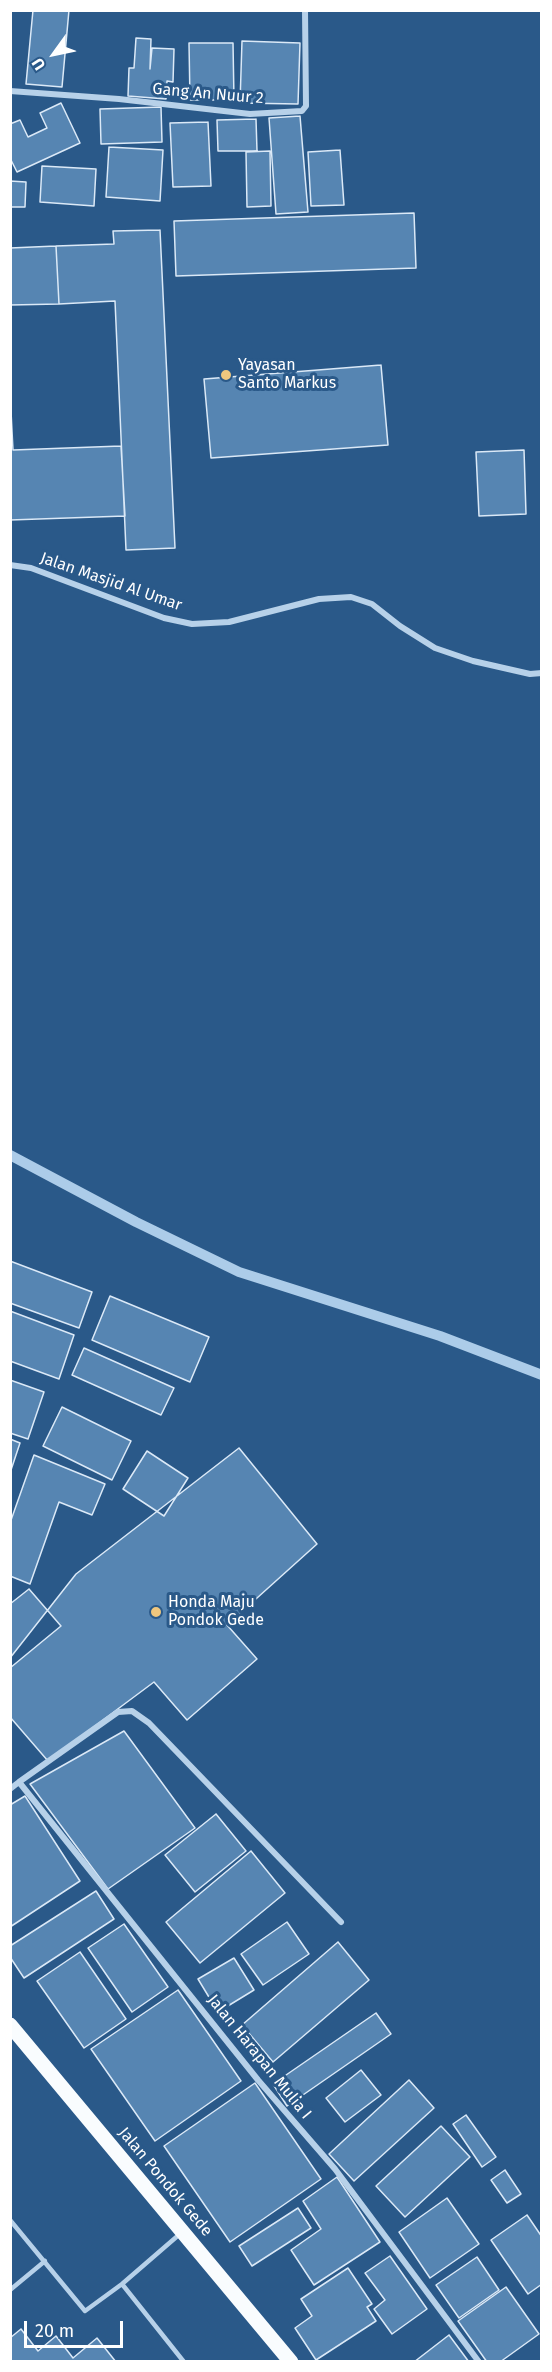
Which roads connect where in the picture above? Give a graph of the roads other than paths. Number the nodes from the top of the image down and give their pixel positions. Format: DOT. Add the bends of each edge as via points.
graph roads {
  1 [pos="305,10"];
  2 [pos="10,91"];
  3 [pos="10,565"];
  4 [pos="542,673"];
  5 [pos="19,1782"];
  6 [pos="10,1789"];
  7 [pos="341,1923"];
  8 [pos="12,2030"];
  9 [pos="10,2220"];
  10 [pos="183,2232"];
  11 [pos="45,2261"];
  12 [pos="122,2284"];
  13 [pos="10,2290"];
  14 [pos="184,2361"];
  15 [pos="291,2361"];
  16 [pos="478,2361"];
  1 -- 2 [label="street, Gang An Nuur 2" via="306,106 302,111 250,114"];
  3 -- 4 [label="street, Jalan Masjid Al Umar" via="31,568 165,618 192,624 229,622 320,599 351,597 372,604 435,648 485,664"];
  5 -- 6 [label="street"];
  5 -- 7 [label="street" via="118,1712 132,1711 149,1723"];
  5 -- 16 [label="street, Jalan Harapan Mulia I" via="258,2080 335,2169"];
  8 -- 10 [label="main road, Jalan Pondok Gede"];
  9 -- 11 [label="lane"];
  10 -- 12 [label="lane"];
  10 -- 15 [label="main road, Jalan Pondok Gede"];
  11 -- 12 [label="lane" via="85,2311"];
  11 -- 13 [label="lane"];
  12 -- 14 [label="lane"];
}
